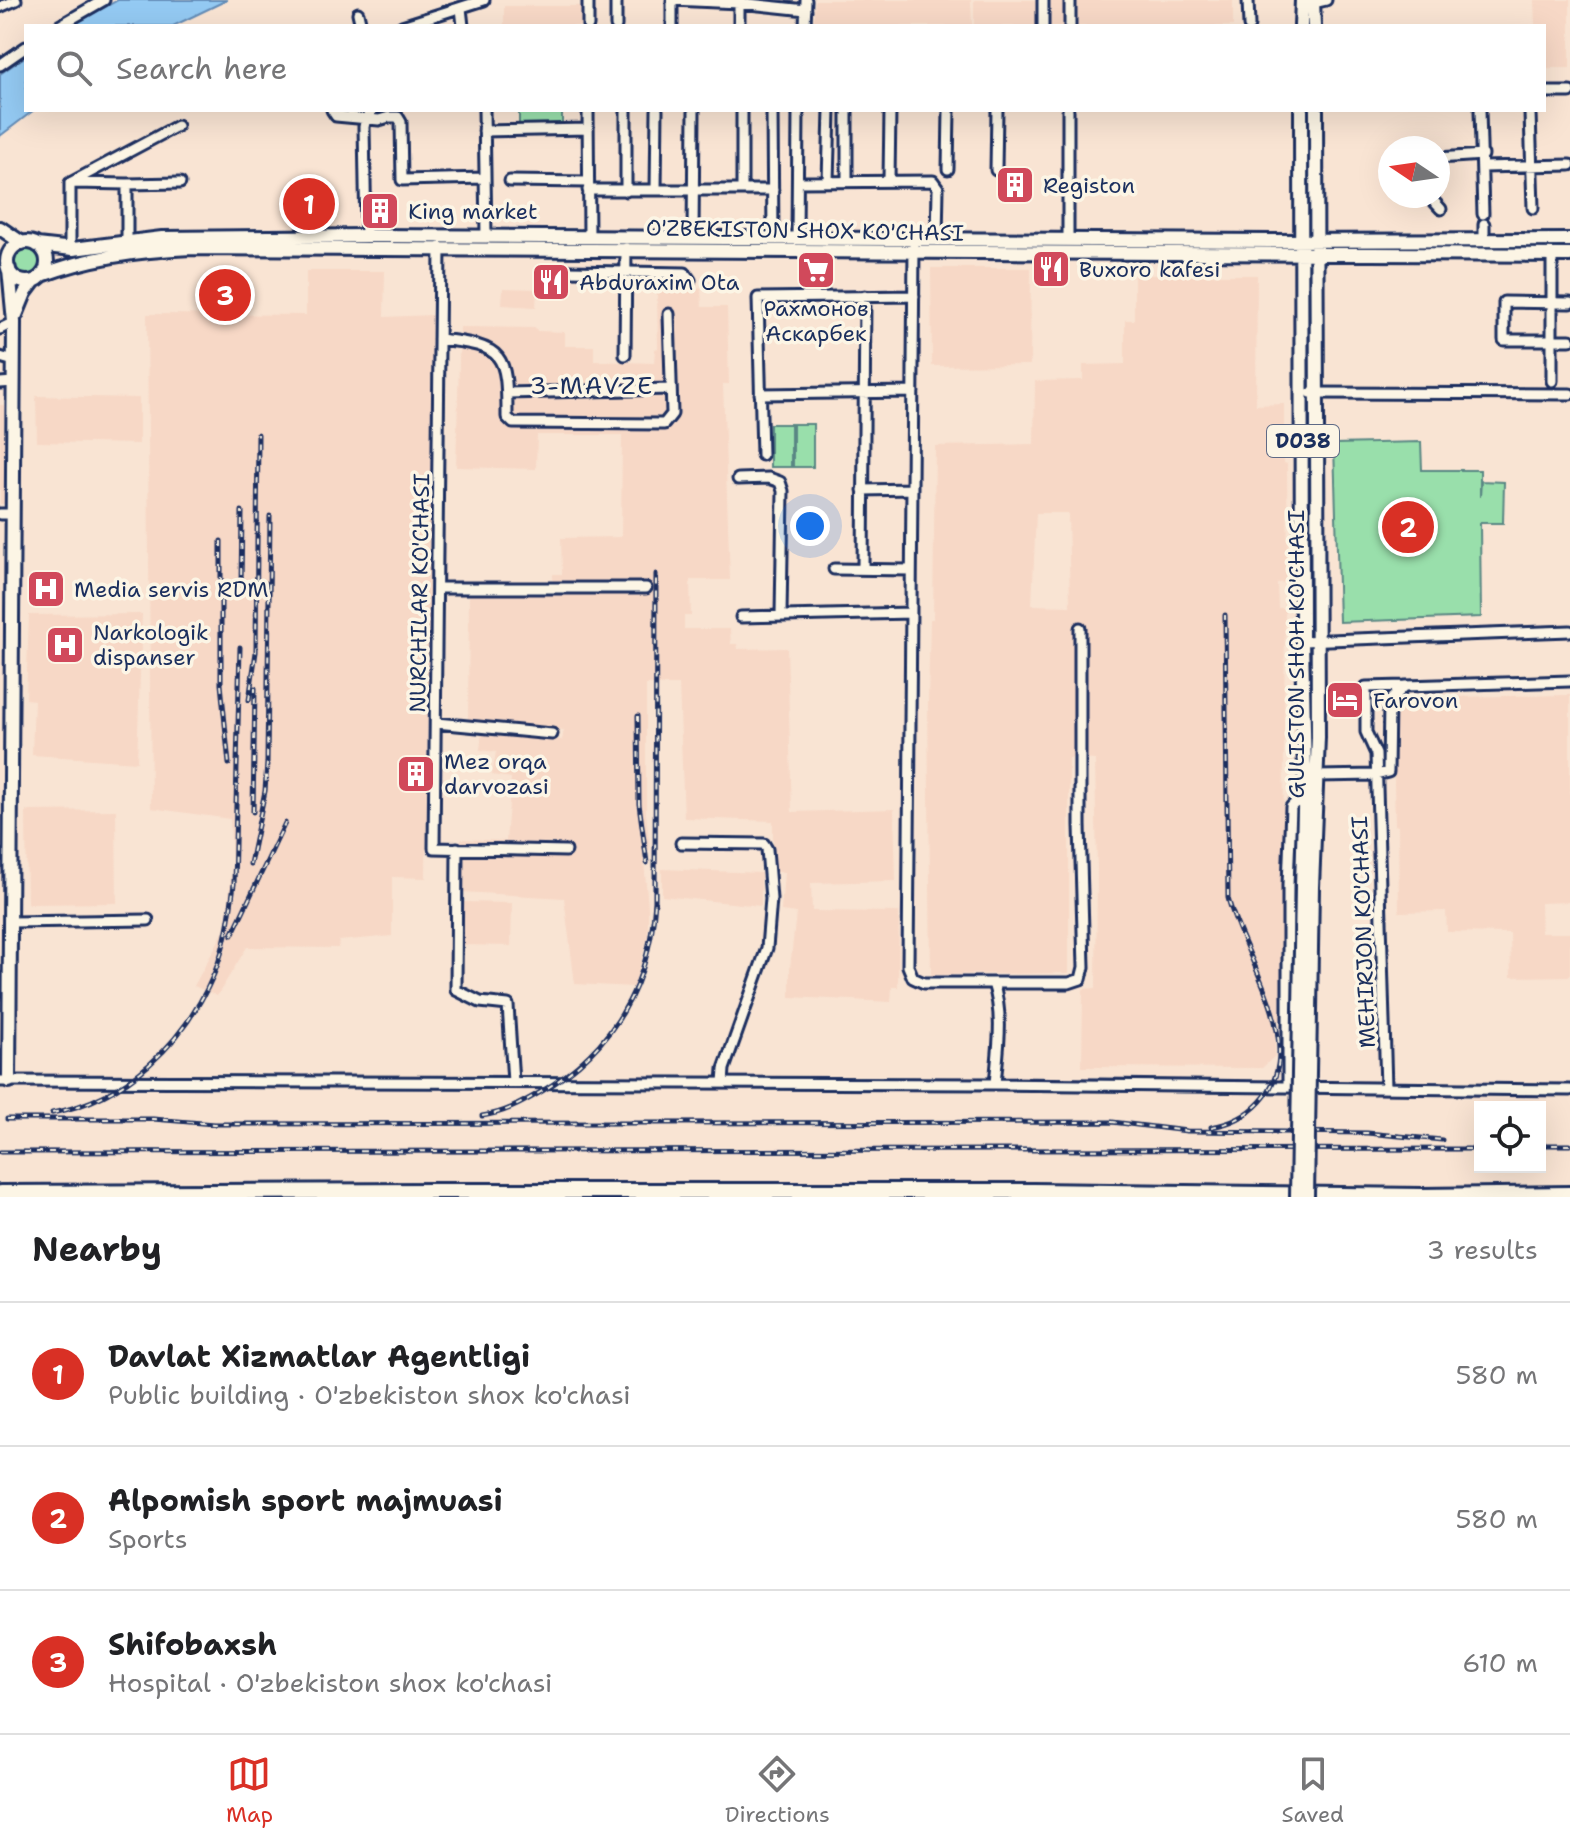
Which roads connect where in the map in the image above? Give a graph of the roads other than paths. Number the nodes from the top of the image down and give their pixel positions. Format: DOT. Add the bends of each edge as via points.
graph roads {
  1 [pos="16,0"];
  2 [pos="104,0"];
  3 [pos="484,0"];
  4 [pos="588,0"];
  5 [pos="616,0"];
  6 [pos="1043,0"];
  7 [pos="1070,0"];
  8 [pos="1248,0"];
  9 [pos="1313,1"];
  10 [pos="739,3"];
  11 [pos="781,4"];
  12 [pos="806,5"];
  13 [pos="0,7"];
  14 [pos="461,8"];
  15 [pos="358,13"];
  16 [pos="62,24"];
  17 [pos="361,24"];
  18 [pos="409,24"];
  19 [pos="463,24"];
  20 [pos="588,24"];
  21 [pos="616,24"];
  22 [pos="672,24"];
  23 [pos="739,24"];
  24 [pos="1043,24"];
  25 [pos="1070,24"];
  26 [pos="1249,24"];
  27 [pos="1302,24"];
  28 [pos="1314,24"];
  29 [pos="24,48"];
  30 [pos="0,65"];
  31 [pos="1546,92"];
  32 [pos="1570,92"];
  33 [pos="333,112"];
  34 [pos="484,112"];
  35 [pos="588,112"];
  36 [pos="626,112"];
  37 [pos="657,112"];
  38 [pos="694,112"];
  39 [pos="742,112"];
  40 [pos="772,112"];
  41 [pos="798,112"];
  42 [pos="830,112"];
  43 [pos="847,112"];
  44 [pos="890,112"];
  45 [pos="949,112"];
  46 [pos="997,112"];
  47 [pos="1068,112"];
  48 [pos="1301,112"];
  49 [pos="1316,112"];
  50 [pos="1480,112"];
  51 [pos="1530,113"];
  52 [pos="369,114"];
  53 [pos="177,126"];
  54 [pos="588,129"];
  55 [pos="484,131"];
  56 [pos="1483,155"];
  57 [pos="1450,157"];
  58 [pos="1532,165"];
  59 [pos="1570,165"];
  60 [pos="1483,167"];
  61 [pos="948,169"];
  62 [pos="996,170"];
  63 [pos="485,178"];
  64 [pos="847,180"];
  65 [pos="889,180"];
  66 [pos="510,181"];
  67 [pos="828,181"];
  68 [pos="798,182"];
  69 [pos="70,183"];
  70 [pos="180,183"];
  71 [pos="127,184"];
  72 [pos="588,186"];
  73 [pos="656,190"];
  74 [pos="694,190"];
  75 [pos="742,190"];
  76 [pos="773,190"];
  77 [pos="626,191"];
  78 [pos="1533,208"];
  79 [pos="0,228"];
  80 [pos="366,236"];
  81 [pos="486,236"];
  82 [pos="589,237"];
  83 [pos="693,237"];
  84 [pos="773,238"];
  85 [pos="797,238"];
  86 [pos="937,239"];
  87 [pos="1068,239"];
  88 [pos="1484,240"];
  89 [pos="1570,240"];
  90 [pos="1278,241"];
  91 [pos="1309,241"];
  92 [pos="1339,241"];
  93 [pos="127,242"];
  94 [pos="22,243"];
  95 [pos="0,245"];
  96 [pos="37,245"];
  97 [pos="914,245"];
  98 [pos="440,247"];
  99 [pos="626,248"];
  100 [pos="73,249"];
  101 [pos="1277,255"];
  102 [pos="1339,255"];
  103 [pos="1552,255"];
  104 [pos="1570,255"];
  105 [pos="1309,256"];
  106 [pos="8,267"];
  107 [pos="568,271"];
  108 [pos="625,271"];
  109 [pos="38,278"];
  110 [pos="690,280"];
  111 [pos="865,296"];
  112 [pos="914,296"];
  113 [pos="1552,302"];
  114 [pos="1570,303"];
  115 [pos="669,314"];
  116 [pos="14,322"];
  117 [pos="0,329"];
  118 [pos="439,339"];
  119 [pos="1552,340"];
  120 [pos="1570,340"];
  121 [pos="625,355"];
  122 [pos="0,357"];
  123 [pos="14,361"];
  124 [pos="1552,381"];
  125 [pos="7,382"];
  126 [pos="671,389"];
  127 [pos="913,392"];
  128 [pos="507,393"];
  129 [pos="863,393"];
  130 [pos="1310,393"];
  131 [pos="760,394"];
  132 [pos="1570,394"];
  133 [pos="762,455"];
  134 [pos="738,479"];
  135 [pos="912,489"];
  136 [pos="863,490"];
  137 [pos="6,514"];
  138 [pos="834,569"];
  139 [pos="863,569"];
  140 [pos="911,570"];
  141 [pos="438,588"];
  142 [pos="646,588"];
  143 [pos="911,613"];
  144 [pos="781,615"];
  145 [pos="741,617"];
  146 [pos="1080,628"];
  147 [pos="1570,631"];
  148 [pos="1302,641"];
  149 [pos="1316,641"];
  150 [pos="1570,681"];
  151 [pos="1405,686"];
  152 [pos="436,723"];
  153 [pos="552,734"];
  154 [pos="1376,775"];
  155 [pos="1317,776"];
  156 [pos="1304,808"];
  157 [pos="681,843"];
  158 [pos="457,848"];
  159 [pos="566,851"];
  160 [pos="1307,887"];
  161 [pos="148,920"];
  162 [pos="11,922"];
  163 [pos="993,983"];
  164 [pos="5,1081"];
  165 [pos="513,1082"];
  166 [pos="723,1083"];
  167 [pos="995,1084"];
  168 [pos="1288,1087"];
  169 [pos="1386,1088"];
  170 [pos="1570,1090"];
  171 [pos="0,1193"];
  172 [pos="1033,1194"];
  173 [pos="113,1195"];
  174 [pos="1219,1195"];
  175 [pos="1564,1195"];
  176 [pos="1297,1197"];
  177 [pos="1307,1197"];
  1 -- 13 [label="street"];
  2 -- 16 [label="street"];
  3 -- 14 [label="street"];
  4 -- 20 [label="street"];
  5 -- 21 [label="street"];
  6 -- 24 [label="street"];
  7 -- 25 [label="street"];
  8 -- 26 [label="street"];
  9 -- 27 [label="main road"];
  9 -- 28 [label="main road"];
  10 -- 11 [label="street"];
  10 -- 22 [label="street" via="672,0"];
  10 -- 23 [label="street"];
  11 -- 12 [label="street"];
  14 -- 18 [label="street"];
  14 -- 19 [label="street"];
  15 -- 17 [label="street"];
  29 -- 30 [label="street"];
  31 -- 32 [label="street"];
  33 -- 52 [label="street"];
  34 -- 55 [label="street"];
  35 -- 54 [label="street"];
  36 -- 77 [label="street"];
  37 -- 73 [label="street"];
  38 -- 74 [label="street"];
  39 -- 75 [label="street"];
  40 -- 76 [label="street"];
  41 -- 68 [label="street"];
  42 -- 67 [label="street"];
  43 -- 64 [label="street"];
  44 -- 65 [label="street"];
  45 -- 61 [label="street"];
  46 -- 62 [label="street"];
  47 -- 87 [label="street"];
  48 -- 91 [label="main road, GULISTON SHOH KO'CHASI"];
  49 -- 91 [label="main road, GULISTON SHOH KO'CHASI"];
  50 -- 56 [label="street"];
  51 -- 58 [label="street"];
  52 -- 63 [label="street" via="379,120 398,117 401,122 402,180"];
  52 -- 80 [label="street" via="364,127"];
  53 -- 69 [label="street"];
  54 -- 55 [label="street"];
  54 -- 72 [label="street"];
  55 -- 63 [label="street"];
  56 -- 57 [label="street"];
  56 -- 60 [label="street"];
  58 -- 59 [label="street"];
  58 -- 60 [label="street"];
  58 -- 78 [label="street"];
  60 -- 88 [label="street"];
  63 -- 81 [label="street"];
  64 -- 65 [label="street"];
  64 -- 67 [label="street"];
  65 -- 86 [label="street" via="935,182"];
  66 -- 72 [label="street"];
  67 -- 68 [label="street"];
  68 -- 85 [label="street"];
  69 -- 71 [label="street"];
  69 -- 100 [label="street"];
  70 -- 71 [label="street"];
  71 -- 93 [label="street"];
  72 -- 77 [label="street"];
  72 -- 82 [label="street"];
  73 -- 74 [label="street"];
  73 -- 77 [label="street"];
  74 -- 75 [label="street"];
  74 -- 83 [label="street"];
  75 -- 76 [label="street"];
  76 -- 84 [label="street"];
  79 -- 94 [label="main road"];
  80 -- 81 [label="main road, O'ZBEKISTON SHOX KO'CHASI"];
  80 -- 93 [label="main road, O'ZBEKISTON SHOX KO'CHASI"];
  81 -- 82 [label="main road, O'ZBEKISTON SHOX KO'CHASI"];
  82 -- 83 [label="main road, O'ZBEKISTON SHOX KO'CHASI"];
  83 -- 84 [label="main road, O'ZBEKISTON SHOX KO'CHASI"];
  84 -- 85 [label="main road, O'ZBEKISTON SHOX KO'CHASI"];
  85 -- 97 [label="main road, O'ZBEKISTON SHOX KO'CHASI"];
  86 -- 87 [label="main road, O'ZBEKISTON SHOX KO'CHASI"];
  86 -- 97 [label="main road, O'ZBEKISTON SHOX KO'CHASI"];
  87 -- 90 [label="main road, O'ZBEKISTON SHOX KO'CHASI"];
  88 -- 89 [label="main road, O'ZBEKISTON SHOX KO'CHASI"];
  88 -- 92 [label="main road, O'ZBEKISTON SHOX KO'CHASI"];
  90 -- 91 [label="main road, O'ZBEKISTON SHOX KO'CHASI"];
  90 -- 101 [label="main road"];
  91 -- 92 [label="main road, O'ZBEKISTON SHOX KO'CHASI"];
  91 -- 105 [label="main road, GULISTON SHOH KO'CHASI / D038"];
  92 -- 102 [label="main road"];
  93 -- 100 [label="main road, O'ZBEKISTON SHOX KO'CHASI"];
  94 -- 96 [label="main road"];
  94 -- 106 [label="main road" via="11,251"];
  95 -- 106 [label="main road"];
  96 -- 100 [label="main road, O'ZBEKISTON SHOX KO'CHASI"];
  96 -- 109 [label="main road" via="46,255 46,269"];
  97 -- 99 [label="main road, O'ZBEKISTON SHOX KO'CHASI"];
  97 -- 101 [label="main road, O'ZBEKISTON SHOX KO'CHASI"];
  97 -- 112 [label="street"];
  98 -- 99 [label="main road, O'ZBEKISTON SHOX KO'CHASI"];
  98 -- 109 [label="main road, O'ZBEKISTON SHOX KO'CHASI" via="155,249 83,261"];
  98 -- 118 [label="street, NURCHILAR KO'CHASI"];
  99 -- 108 [label="street"];
  101 -- 105 [label="main road, O'ZBEKISTON SHOX KO'CHASI"];
  102 -- 103 [label="main road, O'ZBEKISTON SHOX KO'CHASI"];
  102 -- 105 [label="main road, O'ZBEKISTON SHOX KO'CHASI"];
  103 -- 104 [label="main road, O'ZBEKISTON SHOX KO'CHASI"];
  103 -- 113 [label="street"];
  105 -- 130 [label="main road, GULISTON SHOH KO'CHASI / D038"];
  106 -- 109 [label="main road" via="16,278"];
  106 -- 116 [label="main road"];
  107 -- 108 [label="street"];
  108 -- 110 [label="street" via="685,273"];
  108 -- 121 [label="street"];
  109 -- 116 [label="main road"];
  111 -- 112 [label="street"];
  111 -- 129 [label="street"];
  111 -- 131 [label="street" via="758,298"];
  112 -- 127 [label="street"];
  113 -- 114 [label="street"];
  113 -- 119 [label="street"];
  113 -- 119 [label="street" via="1504,302 1504,340"];
  115 -- 126 [label="street"];
  116 -- 117 [label="street"];
  116 -- 123 [label="main road"];
  118 -- 128 [label="street" via="475,344 494,354 507,373"];
  118 -- 141 [label="street, NURCHILAR KO'CHASI"];
  119 -- 120 [label="street"];
  119 -- 124 [label="street"];
  122 -- 123 [label="street"];
  123 -- 125 [label="main road"];
  125 -- 137 [label="main road"];
  126 -- 128 [label="street"];
  126 -- 128 [label="street" via="670,418 654,425 518,424 507,417"];
  127 -- 129 [label="street"];
  127 -- 135 [label="street"];
  129 -- 131 [label="street"];
  129 -- 136 [label="street"];
  130 -- 132 [label="street"];
  130 -- 148 [label="main road, GULISTON SHOH KO'CHASI / D038"];
  130 -- 149 [label="main road, GULISTON SHOH KO'CHASI / D038"];
  131 -- 133 [label="street"];
  134 -- 144 [label="street" via="769,478 780,482 783,491"];
  135 -- 136 [label="street"];
  135 -- 140 [label="street"];
  136 -- 139 [label="street"];
  137 -- 162 [label="main road"];
  138 -- 139 [label="street"];
  139 -- 140 [label="street"];
  140 -- 143 [label="street"];
  141 -- 142 [label="street"];
  141 -- 152 [label="street, NURCHILAR KO'CHASI"];
  143 -- 144 [label="street"];
  143 -- 163 [label="street" via="908,966 913,978 924,983"];
  144 -- 145 [label="street"];
  146 -- 163 [label="street" via="1084,967 1081,979 1069,983"];
  147 -- 149 [label="street"];
  148 -- 149 [label="street"];
  148 -- 156 [label="main road, GULISTON SHOH KO'CHASI / D038"];
  149 -- 155 [label="main road, GULISTON SHOH KO'CHASI / D038"];
  150 -- 151 [label="street"];
  151 -- 154 [label="street" via="1389,702 1388,772"];
  151 -- 154 [label="street" via="1366,687 1366,732 1376,754"];
  152 -- 153 [label="street"];
  152 -- 158 [label="street, NURCHILAR KO'CHASI" via="434,848"];
  154 -- 155 [label="street"];
  154 -- 169 [label="street, MEHIRJON KO'CHASI"];
  155 -- 160 [label="main road, GULISTON SHOH KO'CHASI / D038"];
  156 -- 160 [label="main road, GULISTON SHOH KO'CHASI / D038"];
  156 -- 168 [label="street" via="1297,801 1291,807"];
  157 -- 166 [label="street" via="752,842 767,849 767,948"];
  158 -- 159 [label="street"];
  158 -- 165 [label="street" via="456,990 480,1002 508,1005"];
  160 -- 176 [label="main road, GULISTON SHOH KO'CHASI / D038, bridge"];
  160 -- 177 [label="main road, GULISTON SHOH KO'CHASI / D038, bridge"];
  161 -- 162 [label="street"];
  162 -- 164 [label="main road"];
  163 -- 167 [label="street" via="1000,1020"];
  164 -- 165 [label="street"];
  165 -- 166 [label="street"];
  166 -- 167 [label="street"];
  167 -- 168 [label="street"];
  168 -- 169 [label="street"];
  169 -- 170 [label="street"];
  171 -- 173 [label="highway"];
  172 -- 173 [label="highway"];
  172 -- 174 [label="highway"];
  174 -- 175 [label="highway"];
}
